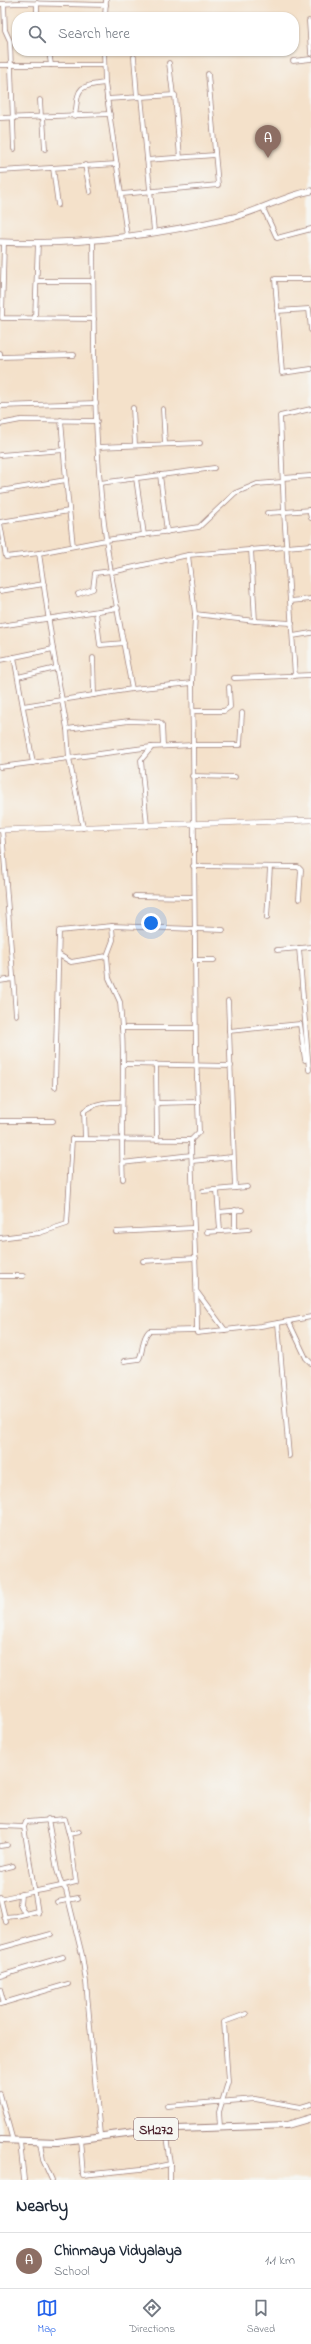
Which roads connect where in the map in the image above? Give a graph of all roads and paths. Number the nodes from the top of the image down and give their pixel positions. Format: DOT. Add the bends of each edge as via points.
graph roads {
  1 [pos="106,2"];
  2 [pos="37,3"];
  3 [pos="2,4"];
  4 [pos="37,12"];
  5 [pos="105,12"];
  6 [pos="309,21"];
  7 [pos="311,54"];
  8 [pos="50,56"];
  9 [pos="104,56"];
  10 [pos="134,57"];
  11 [pos="311,59"];
  12 [pos="293,61"];
  13 [pos="169,63"];
  14 [pos="103,64"];
  15 [pos="0,65"];
  16 [pos="10,65"];
  17 [pos="51,65"];
  18 [pos="208,74"];
  19 [pos="104,83"];
  20 [pos="173,95"];
  21 [pos="139,96"];
  22 [pos="107,99"];
  23 [pos="40,100"];
  24 [pos="110,114"];
  25 [pos="75,116"];
  26 [pos="42,117"];
  27 [pos="0,118"];
  28 [pos="13,118"];
  29 [pos="14,149"];
  30 [pos="45,149"];
  31 [pos="215,155"];
  32 [pos="180,158"];
  33 [pos="147,160"];
  34 [pos="117,164"];
  35 [pos="85,165"];
  36 [pos="53,168"];
  37 [pos="0,171"];
  38 [pos="311,191"];
  39 [pos="90,192"];
  40 [pos="150,192"];
  41 [pos="122,194"];
  42 [pos="58,205"];
  43 [pos="263,208"];
  44 [pos="311,229"];
  45 [pos="154,231"];
  46 [pos="127,236"];
  47 [pos="93,240"];
  48 [pos="2,242"];
  49 [pos="38,243"];
  50 [pos="310,278"];
  51 [pos="37,281"];
  52 [pos="93,281"];
  53 [pos="2,282"];
  54 [pos="277,311"];
  55 [pos="35,318"];
  56 [pos="94,319"];
  57 [pos="311,330"];
  58 [pos="0,354"];
  59 [pos="74,355"];
  60 [pos="311,369"];
  61 [pos="96,403"];
  62 [pos="0,406"];
  63 [pos="133,408"];
  64 [pos="163,409"];
  65 [pos="311,409"];
  66 [pos="62,420"];
  67 [pos="97,421"];
  68 [pos="0,424"];
  69 [pos="200,443"];
  70 [pos="165,444"];
  71 [pos="135,445"];
  72 [pos="98,447"];
  73 [pos="64,450"];
  74 [pos="0,455"];
  75 [pos="214,468"];
  76 [pos="160,475"];
  77 [pos="311,476"];
  78 [pos="136,478"];
  79 [pos="66,480"];
  80 [pos="282,480"];
  81 [pos="100,483"];
  82 [pos="0,491"];
  83 [pos="310,510"];
  84 [pos="70,511"];
  85 [pos="284,512"];
  86 [pos="267,513"];
  87 [pos="311,518"];
  88 [pos="0,523"];
  89 [pos="167,532"];
  90 [pos="144,535"];
  91 [pos="106,540"];
  92 [pos="311,545"];
  93 [pos="73,546"];
  94 [pos="286,546"];
  95 [pos="250,549"];
  96 [pos="39,552"];
  97 [pos="188,555"];
  98 [pos="0,557"];
  99 [pos="6,557"];
  100 [pos="111,572"];
  101 [pos="44,584"];
  102 [pos="0,591"];
  103 [pos="78,594"];
  104 [pos="311,599"];
  105 [pos="291,601"];
  106 [pos="118,608"];
  107 [pos="96,612"];
  108 [pos="195,614"];
  109 [pos="48,618"];
  110 [pos="255,621"];
  111 [pos="292,622"];
  112 [pos="0,626"];
  113 [pos="311,633"];
  114 [pos="293,636"];
  115 [pos="124,643"];
  116 [pos="53,649"];
  117 [pos="14,657"];
  118 [pos="93,658"];
  119 [pos="0,660"];
  120 [pos="56,668"];
  121 [pos="311,675"];
  122 [pos="295,676"];
  123 [pos="18,677"];
  124 [pos="234,678"];
  125 [pos="192,683"];
  126 [pos="229,688"];
  127 [pos="132,689"];
  128 [pos="94,694"];
  129 [pos="61,699"];
  130 [pos="23,706"];
  131 [pos="193,711"];
  132 [pos="242,713"];
  133 [pos="67,730"];
  134 [pos="193,744"];
  135 [pos="163,746"];
  136 [pos="152,747"];
  137 [pos="69,758"];
  138 [pos="33,763"];
  139 [pos="0,766"];
  140 [pos="192,776"];
  141 [pos="235,777"];
  142 [pos="311,820"];
  143 [pos="195,825"];
  144 [pos="147,826"];
  145 [pos="83,828"];
  146 [pos="1,830"];
  147 [pos="193,866"];
  148 [pos="270,867"];
  149 [pos="134,896"];
  150 [pos="194,897"];
  151 [pos="299,899"];
  152 [pos="267,918"];
  153 [pos="112,926"];
  154 [pos="194,930"];
  155 [pos="224,930"];
  156 [pos="311,947"];
  157 [pos="300,948"];
  158 [pos="277,950"];
  159 [pos="59,955"];
  160 [pos="107,956"];
  161 [pos="194,960"];
  162 [pos="214,960"];
  163 [pos="13,979"];
  164 [pos="0,980"];
  165 [pos="228,1000"];
  166 [pos="16,1015"];
  167 [pos="122,1028"];
  168 [pos="195,1028"];
  169 [pos="229,1031"];
  170 [pos="305,1060"];
  171 [pos="124,1064"];
  172 [pos="156,1064"];
  173 [pos="196,1064"];
  174 [pos="232,1066"];
  175 [pos="309,1070"];
  176 [pos="55,1087"];
  177 [pos="122,1102"];
  178 [pos="198,1102"];
  179 [pos="156,1103"];
  180 [pos="0,1121"];
  181 [pos="53,1121"];
  182 [pos="85,1139"];
  183 [pos="121,1139"];
  184 [pos="157,1140"];
  185 [pos="191,1140"];
  186 [pos="192,1155"];
  187 [pos="232,1156"];
  188 [pos="192,1160"];
  189 [pos="122,1163"];
  190 [pos="123,1179"];
  191 [pos="247,1187"];
  192 [pos="235,1188"];
  193 [pos="217,1190"];
  194 [pos="203,1192"];
  195 [pos="235,1210"];
  196 [pos="242,1210"];
  197 [pos="218,1212"];
  198 [pos="193,1228"];
  199 [pos="249,1229"];
  200 [pos="220,1230"];
  201 [pos="235,1230"];
  202 [pos="116,1232"];
  203 [pos="207,1232"];
  204 [pos="0,1238"];
  205 [pos="196,1258"];
  206 [pos="143,1261"];
  207 [pos="0,1276"];
  208 [pos="23,1276"];
  209 [pos="197,1292"];
  210 [pos="311,1317"];
  211 [pos="289,1322"];
  212 [pos="278,1323"];
  213 [pos="197,1330"];
  214 [pos="225,1330"];
  215 [pos="124,1361"];
  216 [pos="311,1363"];
  217 [pos="289,1456"];
  218 [pos="48,1819"];
  219 [pos="0,1826"];
  220 [pos="24,1826"];
  221 [pos="79,1832"];
  222 [pos="69,1834"];
  223 [pos="7,1845"];
  224 [pos="0,1846"];
  225 [pos="13,1866"];
  226 [pos="0,1869"];
  227 [pos="63,1886"];
  228 [pos="35,1891"];
  229 [pos="21,1894"];
  230 [pos="0,1898"];
  231 [pos="78,1898"];
  232 [pos="69,1899"];
  233 [pos="57,1902"];
  234 [pos="25,1914"];
  235 [pos="4,1917"];
  236 [pos="6,1922"];
  237 [pos="52,1934"];
  238 [pos="0,1948"];
  239 [pos="63,1958"];
  240 [pos="0,1976"];
  241 [pos="68,1984"];
  242 [pos="0,1989"];
  243 [pos="2,2004"];
  244 [pos="246,2014"];
  245 [pos="0,2094"];
  246 [pos="222,2102"];
  247 [pos="311,2104"];
  248 [pos="167,2106"];
  249 [pos="311,2118"];
  250 [pos="220,2127"];
  251 [pos="165,2129"];
  252 [pos="100,2135"];
  253 [pos="80,2138"];
  254 [pos="0,2140"];
  255 [pos="13,2142"];
  256 [pos="20,2142"];
  257 [pos="40,2142"];
  258 [pos="170,2164"];
  259 [pos="24,2180"];
  260 [pos="52,2180"];
  261 [pos="170,2180"];
  1 -- 2 [label="street"];
  1 -- 5 [label="street"];
  2 -- 3 [label="street"];
  2 -- 4 [label="street"];
  3 -- 16 [label="street" via="5,30 10,41"];
  6 -- 7 [label="street"];
  8 -- 17 [label="street"];
  9 -- 14 [label="street"];
  10 -- 21 [label="street"];
  11 -- 12 [label="street"];
  13 -- 20 [label="street"];
  14 -- 17 [label="street"];
  14 -- 19 [label="street"];
  15 -- 16 [label="street"];
  16 -- 17 [label="street"];
  16 -- 28 [label="street"];
  18 -- 31 [label="street"];
  19 -- 22 [label="street"];
  19 -- 25 [label="street" via="83,87 78,97"];
  20 -- 21 [label="street"];
  20 -- 32 [label="street" via="175,94"];
  21 -- 22 [label="street"];
  21 -- 33 [label="street"];
  22 -- 24 [label="street"];
  23 -- 26 [label="street"];
  24 -- 25 [label="street"];
  24 -- 34 [label="street"];
  25 -- 26 [label="street"];
  26 -- 28 [label="street"];
  26 -- 30 [label="street"];
  27 -- 28 [label="street"];
  28 -- 29 [label="street"];
  31 -- 32 [label="street"];
  31 -- 40 [label="street" via="218,185"];
  32 -- 33 [label="street"];
  33 -- 40 [label="street"];
  34 -- 35 [label="street"];
  34 -- 41 [label="street"];
  35 -- 36 [label="street"];
  35 -- 39 [label="street"];
  36 -- 37 [label="street"];
  36 -- 42 [label="street"];
  38 -- 43 [label="main road"];
  40 -- 41 [label="street"];
  40 -- 45 [label="street"];
  41 -- 46 [label="street"];
  43 -- 44 [label="street" via="277,238"];
  43 -- 45 [label="main road" via="231,218"];
  45 -- 46 [label="main road"];
  46 -- 47 [label="main road"];
  47 -- 49 [label="main road"];
  47 -- 52 [label="street"];
  48 -- 49 [label="main road"];
  48 -- 53 [label="street"];
  49 -- 51 [label="street"];
  50 -- 54 [label="street" via="275,279"];
  51 -- 52 [label="street"];
  51 -- 55 [label="street"];
  52 -- 56 [label="street"];
  53 -- 55 [label="street" via="2,318"];
  54 -- 57 [label="street" via="309,309"];
  54 -- 60 [label="street" via="282,373"];
  55 -- 56 [label="street"];
  56 -- 61 [label="street"];
  58 -- 59 [label="street" via="0,357"];
  61 -- 62 [label="street"];
  61 -- 67 [label="street"];
  63 -- 71 [label="street"];
  64 -- 70 [label="street"];
  65 -- 80 [label="street" via="280,416"];
  66 -- 67 [label="street"];
  66 -- 68 [label="street" via="21,420"];
  66 -- 73 [label="street"];
  67 -- 72 [label="street"];
  69 -- 70 [label="street"];
  70 -- 71 [label="street"];
  71 -- 72 [label="street"];
  72 -- 81 [label="street"];
  73 -- 74 [label="street"];
  73 -- 79 [label="street"];
  75 -- 76 [label="street"];
  76 -- 78 [label="street"];
  76 -- 89 [label="street"];
  77 -- 80 [label="street"];
  78 -- 81 [label="street"];
  78 -- 90 [label="street"];
  79 -- 82 [label="street"];
  79 -- 84 [label="street"];
  80 -- 85 [label="street"];
  80 -- 89 [label="street" via="257,484 235,493 199,527"];
  81 -- 91 [label="street"];
  83 -- 85 [label="street"];
  83 -- 87 [label="street"];
  84 -- 88 [label="street"];
  84 -- 93 [label="street"];
  85 -- 86 [label="street"];
  85 -- 94 [label="street"];
  88 -- 99 [label="street"];
  89 -- 90 [label="street"];
  90 -- 91 [label="street"];
  91 -- 93 [label="street"];
  91 -- 100 [label="street"];
  92 -- 94 [label="street"];
  93 -- 96 [label="street"];
  94 -- 95 [label="street"];
  94 -- 105 [label="street"];
  95 -- 97 [label="street"];
  95 -- 110 [label="street"];
  96 -- 99 [label="street"];
  96 -- 101 [label="street"];
  97 -- 100 [label="street"];
  97 -- 108 [label="street"];
  98 -- 99 [label="street"];
  100 -- 103 [label="street" via="95,573 93,589"];
  100 -- 106 [label="street"];
  101 -- 102 [label="street"];
  101 -- 109 [label="street"];
  104 -- 105 [label="street"];
  105 -- 111 [label="street"];
  106 -- 107 [label="street"];
  106 -- 115 [label="street"];
  107 -- 109 [label="street"];
  107 -- 115 [label="street" via="100,645"];
  108 -- 110 [label="street"];
  108 -- 125 [label="street"];
  109 -- 112 [label="street"];
  109 -- 116 [label="street"];
  110 -- 111 [label="street"];
  111 -- 114 [label="street"];
  113 -- 114 [label="street"];
  114 -- 122 [label="street"];
  115 -- 127 [label="street"];
  116 -- 117 [label="street"];
  116 -- 120 [label="street"];
  117 -- 119 [label="street"];
  117 -- 123 [label="street"];
  118 -- 128 [label="street"];
  120 -- 123 [label="street"];
  120 -- 129 [label="street"];
  121 -- 122 [label="street"];
  122 -- 124 [label="street"];
  123 -- 130 [label="street"];
  125 -- 127 [label="street"];
  125 -- 131 [label="street"];
  126 -- 131 [label="street" via="230,707 224,711"];
  127 -- 128 [label="street"];
  128 -- 129 [label="street"];
  129 -- 130 [label="street"];
  129 -- 133 [label="street"];
  130 -- 138 [label="street"];
  131 -- 134 [label="street"];
  132 -- 134 [label="street" via="240,745"];
  133 -- 135 [label="street" via="130,721 160,722"];
  133 -- 137 [label="street"];
  134 -- 135 [label="street"];
  134 -- 140 [label="street"];
  135 -- 136 [label="street"];
  136 -- 137 [label="street"];
  136 -- 144 [label="street" via="141,760"];
  137 -- 138 [label="street"];
  137 -- 145 [label="street"];
  138 -- 139 [label="street"];
  140 -- 141 [label="street"];
  140 -- 143 [label="street"];
  142 -- 143 [label="street"];
  143 -- 144 [label="street"];
  143 -- 147 [label="street"];
  144 -- 145 [label="street"];
  145 -- 146 [label="street"];
  146 -- 163 [label="street"];
  147 -- 148 [label="street"];
  147 -- 150 [label="street"];
  148 -- 151 [label="street" via="300,868"];
  148 -- 152 [label="street"];
  149 -- 150 [label="street"];
  150 -- 154 [label="street"];
  153 -- 154 [label="street"];
  153 -- 159 [label="street" via="59,931"];
  153 -- 160 [label="street" via="112,940"];
  154 -- 155 [label="street"];
  154 -- 161 [label="street"];
  156 -- 157 [label="street"];
  157 -- 158 [label="street"];
  157 -- 175 [label="street"];
  159 -- 160 [label="street" via="70,962"];
  159 -- 176 [label="street"];
  160 -- 167 [label="street" via="109,978 120,1002"];
  161 -- 162 [label="street"];
  161 -- 168 [label="street"];
  163 -- 164 [label="street"];
  163 -- 166 [label="street"];
  165 -- 169 [label="street"];
  167 -- 168 [label="street"];
  167 -- 171 [label="street"];
  168 -- 173 [label="street"];
  169 -- 170 [label="street" via="300,1024"];
  169 -- 174 [label="street"];
  171 -- 172 [label="street"];
  171 -- 177 [label="street"];
  172 -- 173 [label="street"];
  172 -- 179 [label="street"];
  173 -- 174 [label="street"];
  173 -- 178 [label="street"];
  174 -- 187 [label="street"];
  177 -- 182 [label="street" via="99,1104 84,1111"];
  177 -- 183 [label="street"];
  178 -- 179 [label="street"];
  178 -- 185 [label="street" via="199,1132"];
  179 -- 184 [label="street"];
  180 -- 181 [label="street"];
  182 -- 183 [label="street"];
  182 -- 204 [label="street" via="72,1139 67,1224 39,1233"];
  183 -- 184 [label="street"];
  183 -- 189 [label="street"];
  184 -- 185 [label="street"];
  185 -- 186 [label="street"];
  186 -- 188 [label="street"];
  186 -- 189 [label="street"];
  187 -- 188 [label="street"];
  187 -- 192 [label="street"];
  188 -- 198 [label="street"];
  189 -- 190 [label="street"];
  191 -- 192 [label="street"];
  192 -- 193 [label="street"];
  193 -- 194 [label="street"];
  193 -- 197 [label="street"];
  195 -- 196 [label="street"];
  195 -- 197 [label="street"];
  195 -- 201 [label="street"];
  197 -- 200 [label="street"];
  198 -- 202 [label="street"];
  198 -- 205 [label="street"];
  199 -- 201 [label="street"];
  200 -- 201 [label="street"];
  200 -- 203 [label="street"];
  205 -- 206 [label="street"];
  205 -- 209 [label="street"];
  207 -- 208 [label="street"];
  209 -- 213 [label="street"];
  209 -- 214 [label="street"];
  210 -- 211 [label="street"];
  211 -- 212 [label="street"];
  211 -- 216 [label="street" via="306,1358"];
  212 -- 214 [label="street"];
  212 -- 217 [label="street"];
  213 -- 214 [label="street" via="197,1333"];
  213 -- 215 [label="street" via="149,1331 144,1335 142,1354 138,1359"];
  218 -- 220 [label="street" via="26,1822"];
  218 -- 222 [label="street" via="65,1819"];
  218 -- 227 [label="street" via="57,1870"];
  219 -- 220 [label="street"];
  220 -- 228 [label="street"];
  221 -- 222 [label="street"];
  222 -- 227 [label="street" via="76,1882"];
  223 -- 224 [label="street"];
  225 -- 226 [label="street"];
  227 -- 228 [label="street"];
  227 -- 232 [label="street"];
  228 -- 229 [label="street"];
  228 -- 234 [label="street" via="38,1912"];
  229 -- 230 [label="street"];
  229 -- 234 [label="street" via="20,1904"];
  230 -- 235 [label="street"];
  231 -- 232 [label="street"];
  232 -- 233 [label="street"];
  232 -- 252 [label="street" via="86,1982"];
  234 -- 235 [label="street"];
  235 -- 236 [label="street"];
  237 -- 238 [label="street"];
  239 -- 240 [label="street"];
  241 -- 243 [label="street"];
  242 -- 243 [label="street"];
  244 -- 246 [label="street" via="224,2022 228,2082"];
  245 -- 255 [label="street"];
  246 -- 247 [label="street" via="255,2099 301,2107"];
  246 -- 248 [label="street"];
  246 -- 250 [label="street" via="219,2112"];
  249 -- 250 [label="main road, SH272" via="288,2125"];
  250 -- 251 [label="main road, SH272"];
  251 -- 252 [label="main road, SH272"];
  251 -- 258 [label="street"];
  252 -- 253 [label="main road, SH272"];
  253 -- 257 [label="main road, SH272"];
  253 -- 258 [label="street" via="83,2175"];
  254 -- 255 [label="main road, SH272"];
  255 -- 256 [label="main road, SH272"];
  256 -- 257 [label="main road, SH272"];
  256 -- 259 [label="street"];
  257 -- 260 [label="street" via="43,2160"];
  258 -- 261 [label="street"];
}
